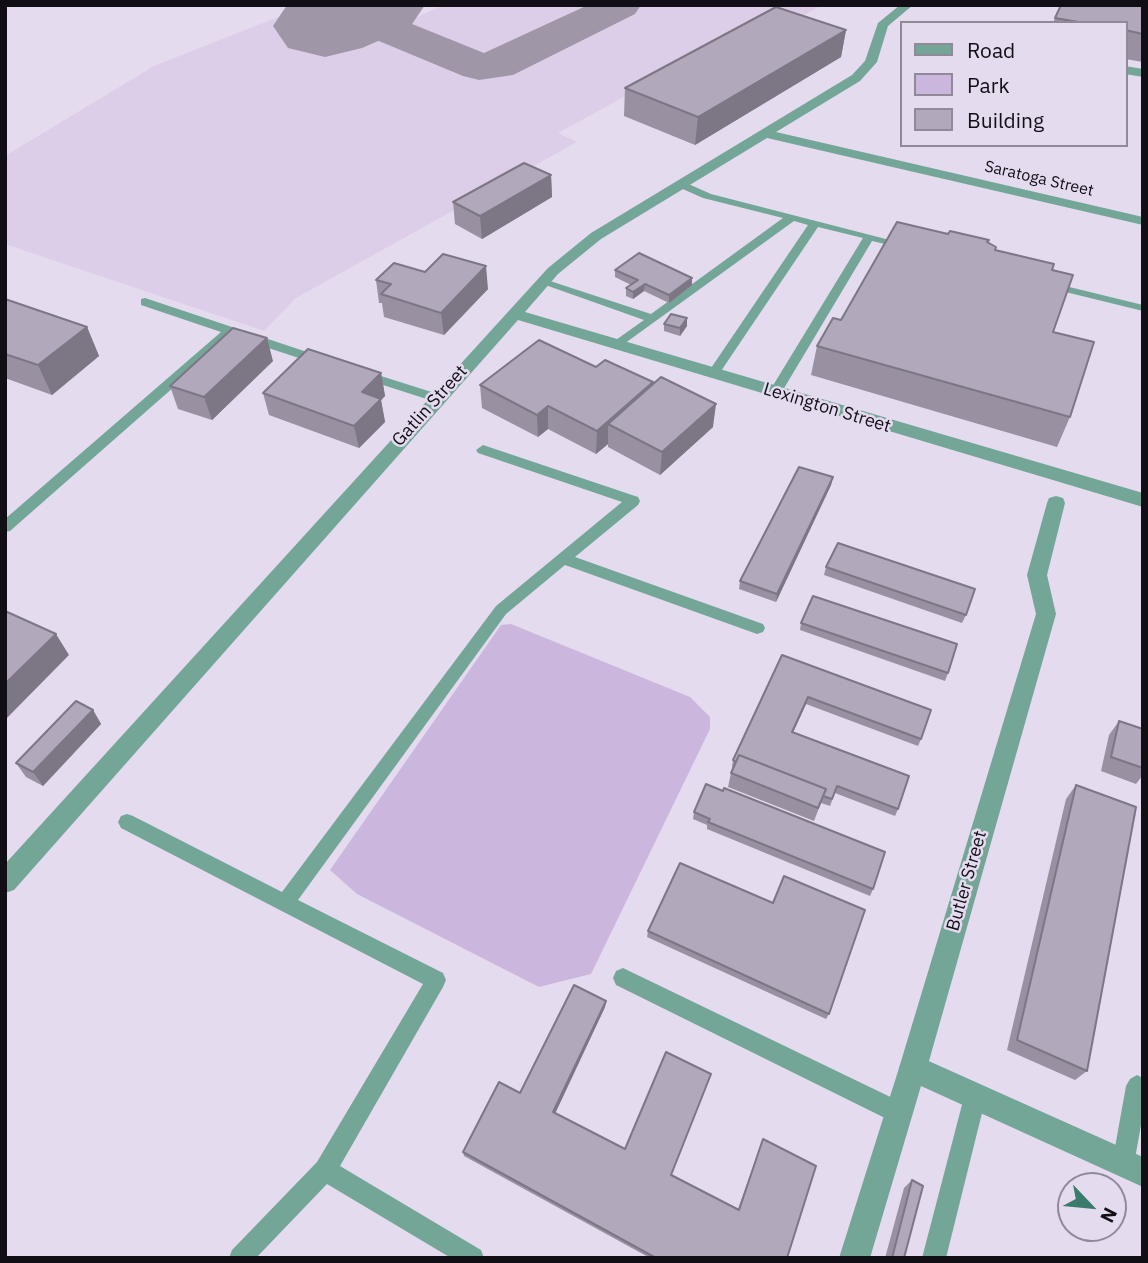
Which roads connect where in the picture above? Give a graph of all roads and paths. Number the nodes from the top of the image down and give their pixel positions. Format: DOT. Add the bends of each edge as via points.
graph roads {
  1 [pos="908,5"];
  2 [pos="882,25"];
  3 [pos="900,28"];
  4 [pos="764,133"];
  5 [pos="680,184"];
  6 [pos="792,217"];
  7 [pos="1143,221"];
  8 [pos="815,223"];
  9 [pos="869,237"];
  10 [pos="921,249"];
  11 [pos="543,282"];
  12 [pos="1036,282"];
  13 [pos="145,302"];
  14 [pos="1142,308"];
  15 [pos="513,314"];
  16 [pos="653,319"];
  17 [pos="230,331"];
  18 [pos="617,345"];
  19 [pos="713,374"];
  20 [pos="775,392"];
  21 [pos="436,398"];
  22 [pos="483,450"];
  23 [pos="1143,500"];
  24 [pos="1056,503"];
  25 [pos="5,527"];
  26 [pos="564,559"];
  27 [pos="757,628"];
  28 [pos="127,822"];
  29 [pos="5,882"];
  30 [pos="285,903"];
  31 [pos="623,978"];
  32 [pos="913,1068"];
  33 [pos="1137,1086"];
  34 [pos="975,1097"];
  35 [pos="900,1113"];
  36 [pos="1133,1168"];
  37 [pos="325,1171"];
  38 [pos="240,1258"];
  39 [pos="473,1258"];
  40 [pos="854,1258"];
  41 [pos="934,1258"];
  1 -- 2 [label="street"];
  2 -- 3 [label="street"];
  2 -- 4 [label="street, Gatlin Street" via="864,71"];
  4 -- 5 [label="street, Gatlin Street"];
  4 -- 7 [label="street, Saratoga Street"];
  5 -- 6 [label="lane" via="708,196"];
  5 -- 11 [label="street, Gatlin Street" via="596,236"];
  6 -- 8 [label="lane"];
  6 -- 16 [label="lane"];
  8 -- 9 [label="lane"];
  8 -- 19 [label="lane"];
  9 -- 10 [label="lane"];
  9 -- 20 [label="lane"];
  11 -- 15 [label="street, Gatlin Street"];
  11 -- 16 [label="lane"];
  12 -- 14 [label="lane"];
  13 -- 17 [label="lane"];
  15 -- 18 [label="street, Lexington Street"];
  15 -- 21 [label="street, Gatlin Street"];
  16 -- 18 [label="lane"];
  17 -- 21 [label="lane"];
  17 -- 25 [label="lane"];
  18 -- 19 [label="street, Lexington Street"];
  19 -- 20 [label="street, Lexington Street"];
  20 -- 23 [label="street, Lexington Street"];
  21 -- 29 [label="street, Gatlin Street"];
  22 -- 26 [label="lane" via="633,501"];
  24 -- 32 [label="street, Butler Street" via="1037,575 1046,614"];
  26 -- 27 [label="lane"];
  26 -- 30 [label="lane" via="502,610"];
  28 -- 30 [label="lane"];
  30 -- 37 [label="lane" via="436,980"];
  31 -- 35 [label="lane"];
  32 -- 34 [label="street"];
  32 -- 35 [label="street, Butler Street"];
  33 -- 36 [label="lane"];
  34 -- 36 [label="street"];
  34 -- 41 [label="lane"];
  35 -- 40 [label="street, Butler Street"];
  37 -- 38 [label="lane"];
  37 -- 39 [label="lane"];
}
